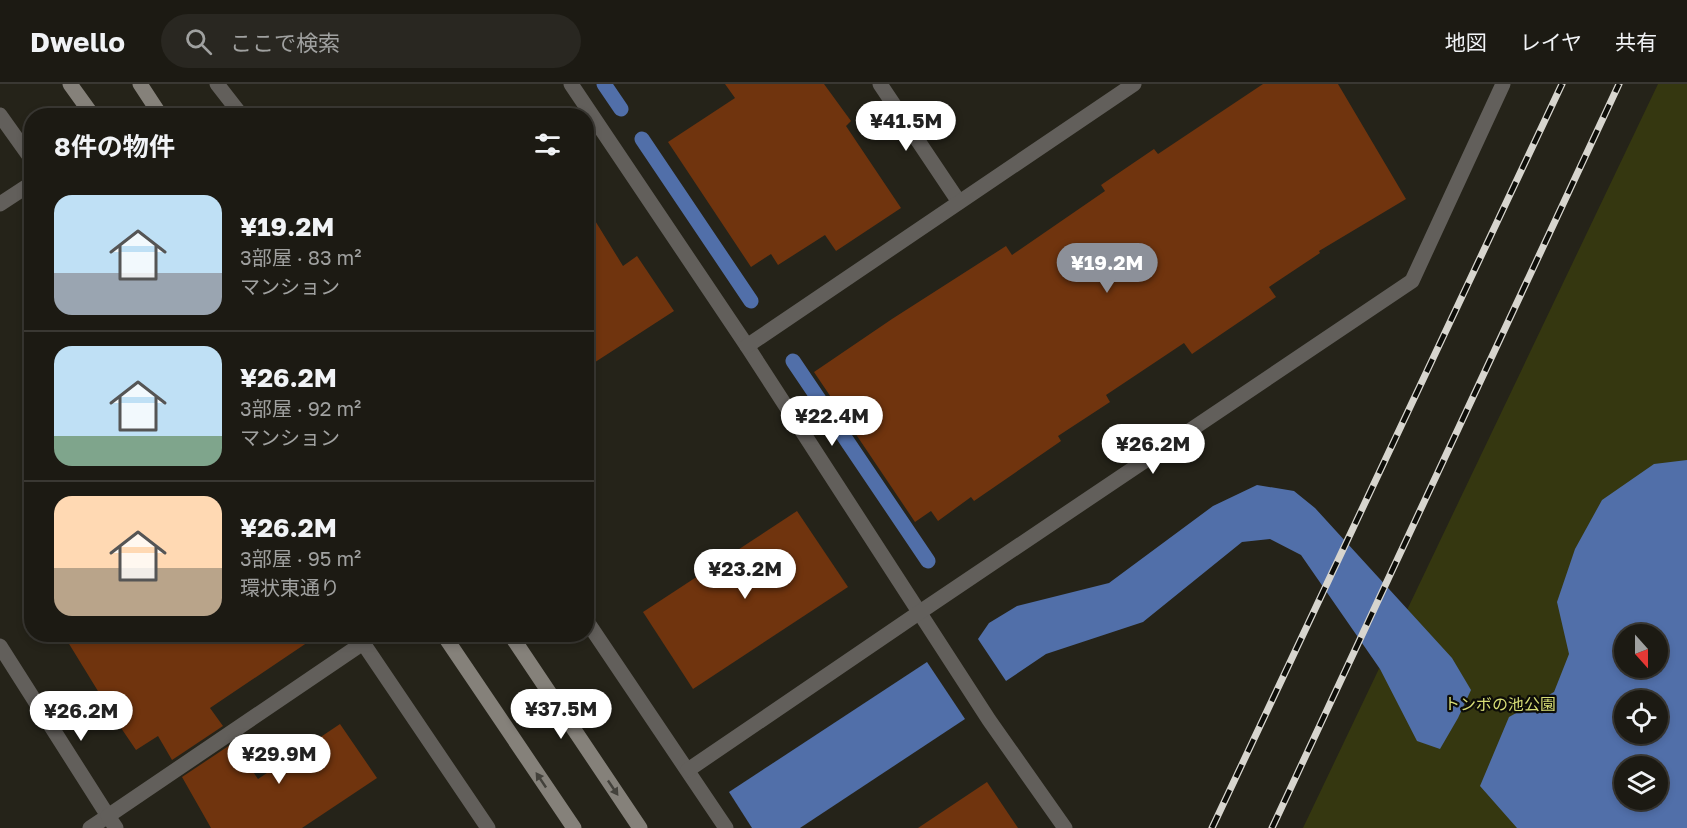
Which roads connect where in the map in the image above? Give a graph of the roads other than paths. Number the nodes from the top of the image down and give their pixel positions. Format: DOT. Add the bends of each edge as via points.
graph roads {
  1 [pos="70,84"];
  2 [pos="140,84"];
  3 [pos="218,84"];
  4 [pos="571,84"];
  5 [pos="880,84"];
  6 [pos="1134,84"];
  7 [pos="1503,84"];
  8 [pos="87,108"];
  9 [pos="155,108"];
  10 [pos="236,108"];
  11 [pos="587,108"];
  12 [pos="0,115"];
  13 [pos="594,118"];
  14 [pos="24,149"];
  15 [pos="24,188"];
  16 [pos="959,202"];
  17 [pos="0,204"];
  18 [pos="747,346"];
  19 [pos="920,612"];
  20 [pos="594,632"];
  21 [pos="356,642"];
  22 [pos="362,642"];
  23 [pos="448,642"];
  24 [pos="515,642"];
  25 [pos="0,646"];
  26 [pos="688,770"];
  27 [pos="112,822"];
  28 [pos="90,828"];
  29 [pos="488,828"];
  30 [pos="574,828"];
  31 [pos="640,828"];
  32 [pos="726,828"];
  33 [pos="1065,828"];
  1 -- 8 [label="main road"];
  2 -- 9 [label="main road"];
  3 -- 10 [label="street"];
  4 -- 11 [label="street"];
  5 -- 16 [label="street"];
  6 -- 16 [label="street"];
  7 -- 19 [label="street" via="1412,281"];
  12 -- 14 [label="street"];
  13 -- 18 [label="street"];
  15 -- 17 [label="street"];
  16 -- 18 [label="street"];
  18 -- 19 [label="street"];
  19 -- 26 [label="street"];
  19 -- 33 [label="street"];
  20 -- 26 [label="street"];
  21 -- 27 [label="street"];
  22 -- 29 [label="street"];
  30 -- 23 [label="main road, one-way"];
  24 -- 31 [label="main road, one-way"];
  25 -- 27 [label="street"];
  26 -- 32 [label="street"];
  27 -- 28 [label="street"];
}
